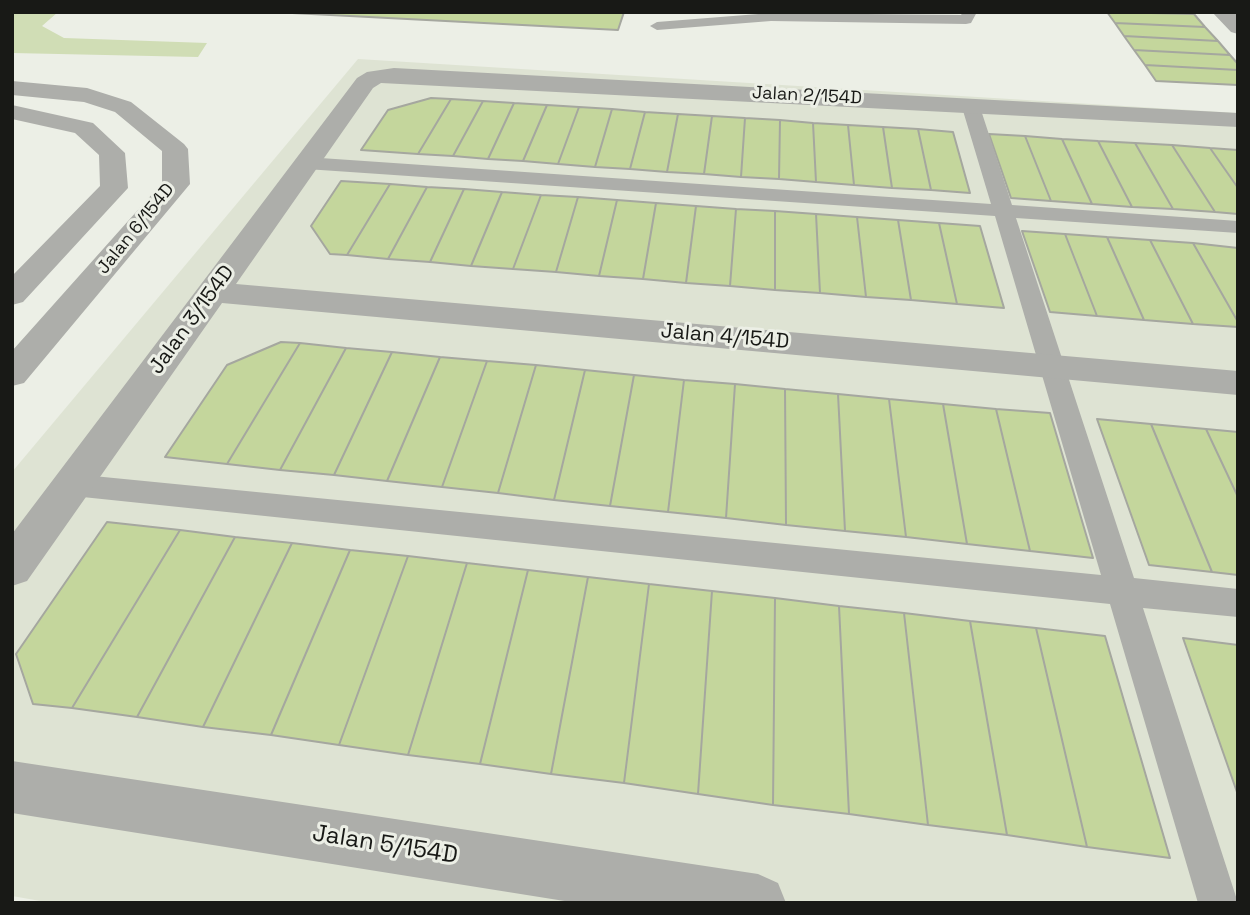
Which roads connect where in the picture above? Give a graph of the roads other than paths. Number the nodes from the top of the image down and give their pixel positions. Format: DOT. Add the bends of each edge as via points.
graph roads {
  1 [pos="970,12"];
  2 [pos="1222,12"];
  3 [pos="657,26"];
  4 [pos="1238,28"];
  5 [pos="375,77"];
  6 [pos="12,88"];
  7 [pos="970,104"];
  8 [pos="12,112"];
  9 [pos="1238,120"];
  10 [pos="306,163"];
  11 [pos="1003,211"];
  12 [pos="1238,227"];
  13 [pos="212,292"];
  14 [pos="12,295"];
  15 [pos="1051,366"];
  16 [pos="12,374"];
  17 [pos="1238,383"];
  18 [pos="72,485"];
  19 [pos="12,568"];
  20 [pos="1121,591"];
  21 [pos="1238,603"];
  22 [pos="12,787"];
  23 [pos="758,903"];
  24 [pos="1219,903"];
  1 -- 3 [label="lane" via="966,20 771,18"];
  2 -- 4 [label="street"];
  5 -- 7 [label="street, Jalan 2/154D"];
  5 -- 10 [label="street, Jalan 3/154D" via="365,83"];
  6 -- 16 [label="street, Jalan 6/154D" via="87,95 123,107 175,149 176,184"];
  7 -- 9 [label="street, Jalan 2/154D"];
  7 -- 11 [label="lane"];
  8 -- 14 [label="street" via="84,128 113,153 114,188"];
  10 -- 11 [label="lane"];
  10 -- 13 [label="street, Jalan 3/154D"];
  11 -- 12 [label="lane"];
  11 -- 15 [label="lane"];
  13 -- 15 [label="street, Jalan 4/154D"];
  13 -- 18 [label="street, Jalan 3/154D"];
  15 -- 17 [label="street, Jalan 4/154D"];
  15 -- 20 [label="lane"];
  18 -- 19 [label="street, Jalan 3/154D"];
  18 -- 20 [label="lane"];
  20 -- 21 [label="lane"];
  20 -- 24 [label="lane"];
  22 -- 23 [label="street, Jalan 5/154D"];
}
